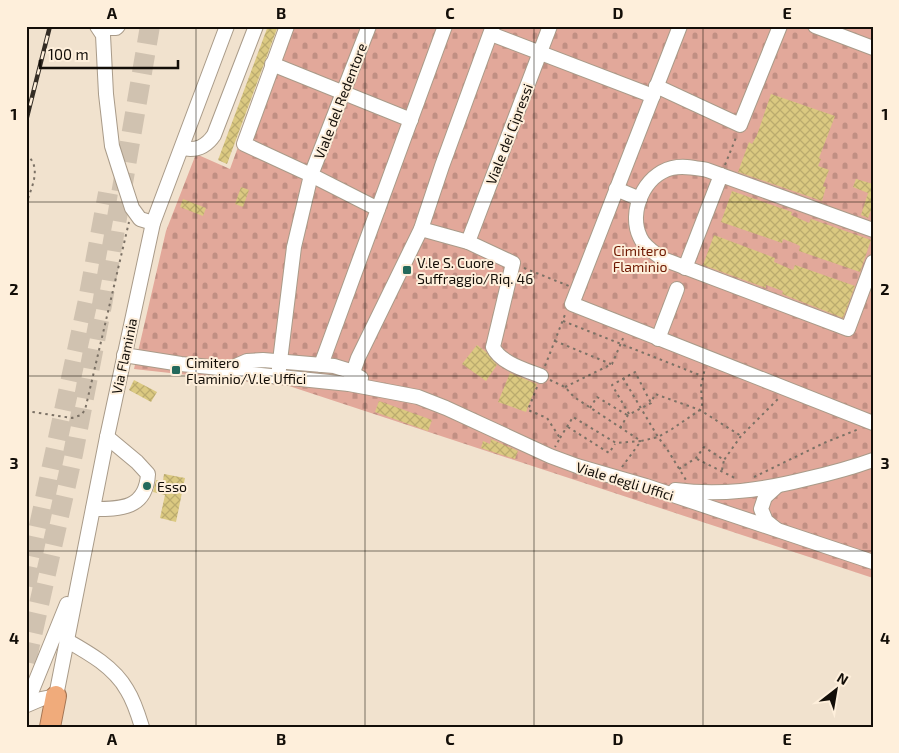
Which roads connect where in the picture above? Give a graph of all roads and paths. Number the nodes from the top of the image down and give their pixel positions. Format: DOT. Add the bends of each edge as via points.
graph roads {
  1 [pos="97,26"];
  2 [pos="104,26"];
  3 [pos="118,26"];
  4 [pos="227,26"];
  5 [pos="256,26"];
  6 [pos="286,26"];
  7 [pos="369,26"];
  8 [pos="550,26"];
  9 [pos="680,26"];
  10 [pos="780,26"];
  11 [pos="815,26"];
  12 [pos="441,27"];
  13 [pos="492,30"];
  14 [pos="873,48"];
  15 [pos="540,54"];
  16 [pos="272,64"];
  17 [pos="655,91"];
  18 [pos="343,92"];
  19 [pos="411,120"];
  20 [pos="740,126"];
  21 [pos="182,148"];
  22 [pos="26,154"];
  23 [pos="311,175"];
  24 [pos="721,175"];
  25 [pos="616,189"];
  26 [pos="640,199"];
  27 [pos="26,205"];
  28 [pos="132,208"];
  29 [pos="378,209"];
  30 [pos="154,223"];
  31 [pos="421,229"];
  32 [pos="873,230"];
  33 [pos="468,242"];
  34 [pos="873,262"];
  35 [pos="513,263"];
  36 [pos="685,268"];
  37 [pos="578,289"];
  38 [pos="677,289"];
  39 [pos="563,320"];
  40 [pos="627,326"];
  41 [pos="658,339"];
  42 [pos="555,341"];
  43 [pos="620,343"];
  44 [pos="124,355"];
  45 [pos="709,359"];
  46 [pos="279,361"];
  47 [pos="612,364"];
  48 [pos="321,365"];
  49 [pos="229,368"];
  50 [pos="541,376"];
  51 [pos="702,376"];
  52 [pos="278,377"];
  53 [pos="623,378"];
  54 [pos="352,379"];
  55 [pos="566,387"];
  56 [pos="781,388"];
  57 [pos="651,403"];
  58 [pos="590,408"];
  59 [pos="640,408"];
  60 [pos="700,410"];
  61 [pos="26,411"];
  62 [pos="629,415"];
  63 [pos="872,421"];
  64 [pos="568,427"];
  65 [pos="620,428"];
  66 [pos="741,436"];
  67 [pos="107,437"];
  68 [pos="658,437"];
  69 [pos="560,438"];
  70 [pos="641,441"];
  71 [pos="616,443"];
  72 [pos="696,458"];
  73 [pos="724,460"];
  74 [pos="873,460"];
  75 [pos="679,469"];
  76 [pos="722,470"];
  77 [pos="615,478"];
  78 [pos="752,479"];
  79 [pos="736,483"];
  80 [pos="646,486"];
  81 [pos="778,486"];
  82 [pos="694,493"];
  83 [pos="93,509"];
  84 [pos="786,534"];
  85 [pos="83,558"];
  86 [pos="873,562"];
  87 [pos="66,640"];
  88 [pos="34,678"];
  89 [pos="57,691"];
  90 [pos="26,705"];
  91 [pos="50,727"];
  92 [pos="142,727"];
  1 -- 28 [label="street" via="103,35 112,146"];
  2 -- 3 [label="street"];
  4 -- 21 [label="street, Via Flaminia"];
  5 -- 21 [label="street" via="214,135 201,148"];
  6 -- 16 [label="street"];
  7 -- 18 [label="street, Viale del Redentore"];
  8 -- 15 [label="street, Viale dei Cipressi"];
  9 -- 17 [label="street"];
  10 -- 20 [label="street"];
  11 -- 14 [label="street"];
  12 -- 19 [label="street"];
  13 -- 15 [label="street"];
  13 -- 31 [label="street"];
  15 -- 17 [label="street"];
  15 -- 33 [label="street, Viale dei Cipressi"];
  16 -- 18 [label="street"];
  16 -- 23 [label="street" via="244,144"];
  17 -- 20 [label="street"];
  17 -- 25 [label="street"];
  18 -- 19 [label="street"];
  18 -- 23 [label="street, Viale del Redentore"];
  19 -- 29 [label="street"];
  20 -- 24 [label="path"];
  21 -- 30 [label="street, Via Flaminia"];
  22 -- 27 [label="path" via="33,160 36,172"];
  23 -- 29 [label="street"];
  23 -- 46 [label="street, Viale del Redentore" via="294,247"];
  24 -- 26 [label="street" via="688,166 671,168 646,185"];
  24 -- 32 [label="street"];
  24 -- 36 [label="street"];
  25 -- 26 [label="street"];
  25 -- 37 [label="street"];
  26 -- 36 [label="street" via="636,210 640,238 662,259"];
  28 -- 30 [label="street" via="140,219"];
  28 -- 61 [label="path" via="85,410 72,418"];
  29 -- 48 [label="street"];
  30 -- 44 [label="street, Via Flaminia"];
  31 -- 33 [label="street"];
  31 -- 54 [label="street" via="358,358"];
  33 -- 35 [label="street"];
  34 -- 36 [label="street" via="848,329"];
  35 -- 37 [label="path"];
  35 -- 50 [label="street" via="493,346 495,352 506,360"];
  37 -- 40 [label="street" via="572,304"];
  38 -- 41 [label="street"];
  39 -- 43 [label="path"];
  40 -- 41 [label="street"];
  40 -- 43 [label="path"];
  41 -- 45 [label="street"];
  42 -- 47 [label="path"];
  43 -- 47 [label="path"];
  43 -- 51 [label="path"];
  44 -- 49 [label="street, Viale degli Uffici"];
  44 -- 67 [label="street, Via Flaminia"];
  45 -- 51 [label="path"];
  45 -- 56 [label="street"];
  46 -- 48 [label="street, Viale degli Uffici"];
  46 -- 49 [label="street, Viale degli Uffici" via="251,360"];
  46 -- 52 [label="street, Viale del Redentore"];
  47 -- 55 [label="path"];
  48 -- 54 [label="street, Viale degli Uffici" via="340,368"];
  49 -- 52 [label="street, Viale degli Uffici"];
  50 -- 55 [label="path"];
  51 -- 60 [label="path"];
  52 -- 54 [label="street, Viale degli Uffici"];
  53 -- 57 [label="path" via="635,372"];
  53 -- 59 [label="path"];
  53 -- 62 [label="path" via="612,384"];
  54 -- 77 [label="street, Viale degli Uffici" via="381,390 432,402 559,460"];
  55 -- 58 [label="path"];
  56 -- 63 [label="street"];
  56 -- 66 [label="path" via="775,404"];
  57 -- 59 [label="path"];
  57 -- 60 [label="path" via="654,394"];
  58 -- 62 [label="path" via="597,397"];
  58 -- 65 [label="path"];
  59 -- 62 [label="path"];
  59 -- 68 [label="path"];
  60 -- 66 [label="path"];
  60 -- 68 [label="path"];
  62 -- 65 [label="path"];
  63 -- 78 [label="path"];
  64 -- 69 [label="path"];
  64 -- 71 [label="path" via="609,453"];
  64 -- 71 [label="path" via="573,417"];
  65 -- 70 [label="path"];
  66 -- 73 [label="path"];
  67 -- 83 [label="street, Via Flaminia"];
  67 -- 83 [label="street" via="148,474 147,486 143,495 129,506"];
  68 -- 70 [label="path"];
  68 -- 75 [label="path"];
  70 -- 71 [label="path"];
  70 -- 77 [label="path"];
  72 -- 73 [label="path" via="704,447"];
  72 -- 75 [label="path"];
  72 -- 76 [label="path"];
  73 -- 76 [label="path"];
  74 -- 81 [label="street"];
  75 -- 82 [label="path"];
  76 -- 79 [label="path" via="741,482"];
  77 -- 80 [label="street, Viale degli Uffici"];
  80 -- 82 [label="street"];
  80 -- 84 [label="street, Viale degli Uffici"];
  81 -- 82 [label="street" via="731,493"];
  81 -- 84 [label="street" via="765,497 761,509 769,524"];
  83 -- 85 [label="street, Via Flaminia"];
  84 -- 86 [label="street, Viale degli Uffici"];
  85 -- 87 [label="street, Via Flaminia"];
  85 -- 88 [label="street" via="59,626"];
  87 -- 89 [label="street, Via Flaminia"];
  87 -- 92 [label="street" via="104,664 122,682"];
  88 -- 89 [label="street" via="48,676"];
  88 -- 90 [label="street"];
  89 -- 90 [label="street"];
  89 -- 91 [label="highway"];
}
